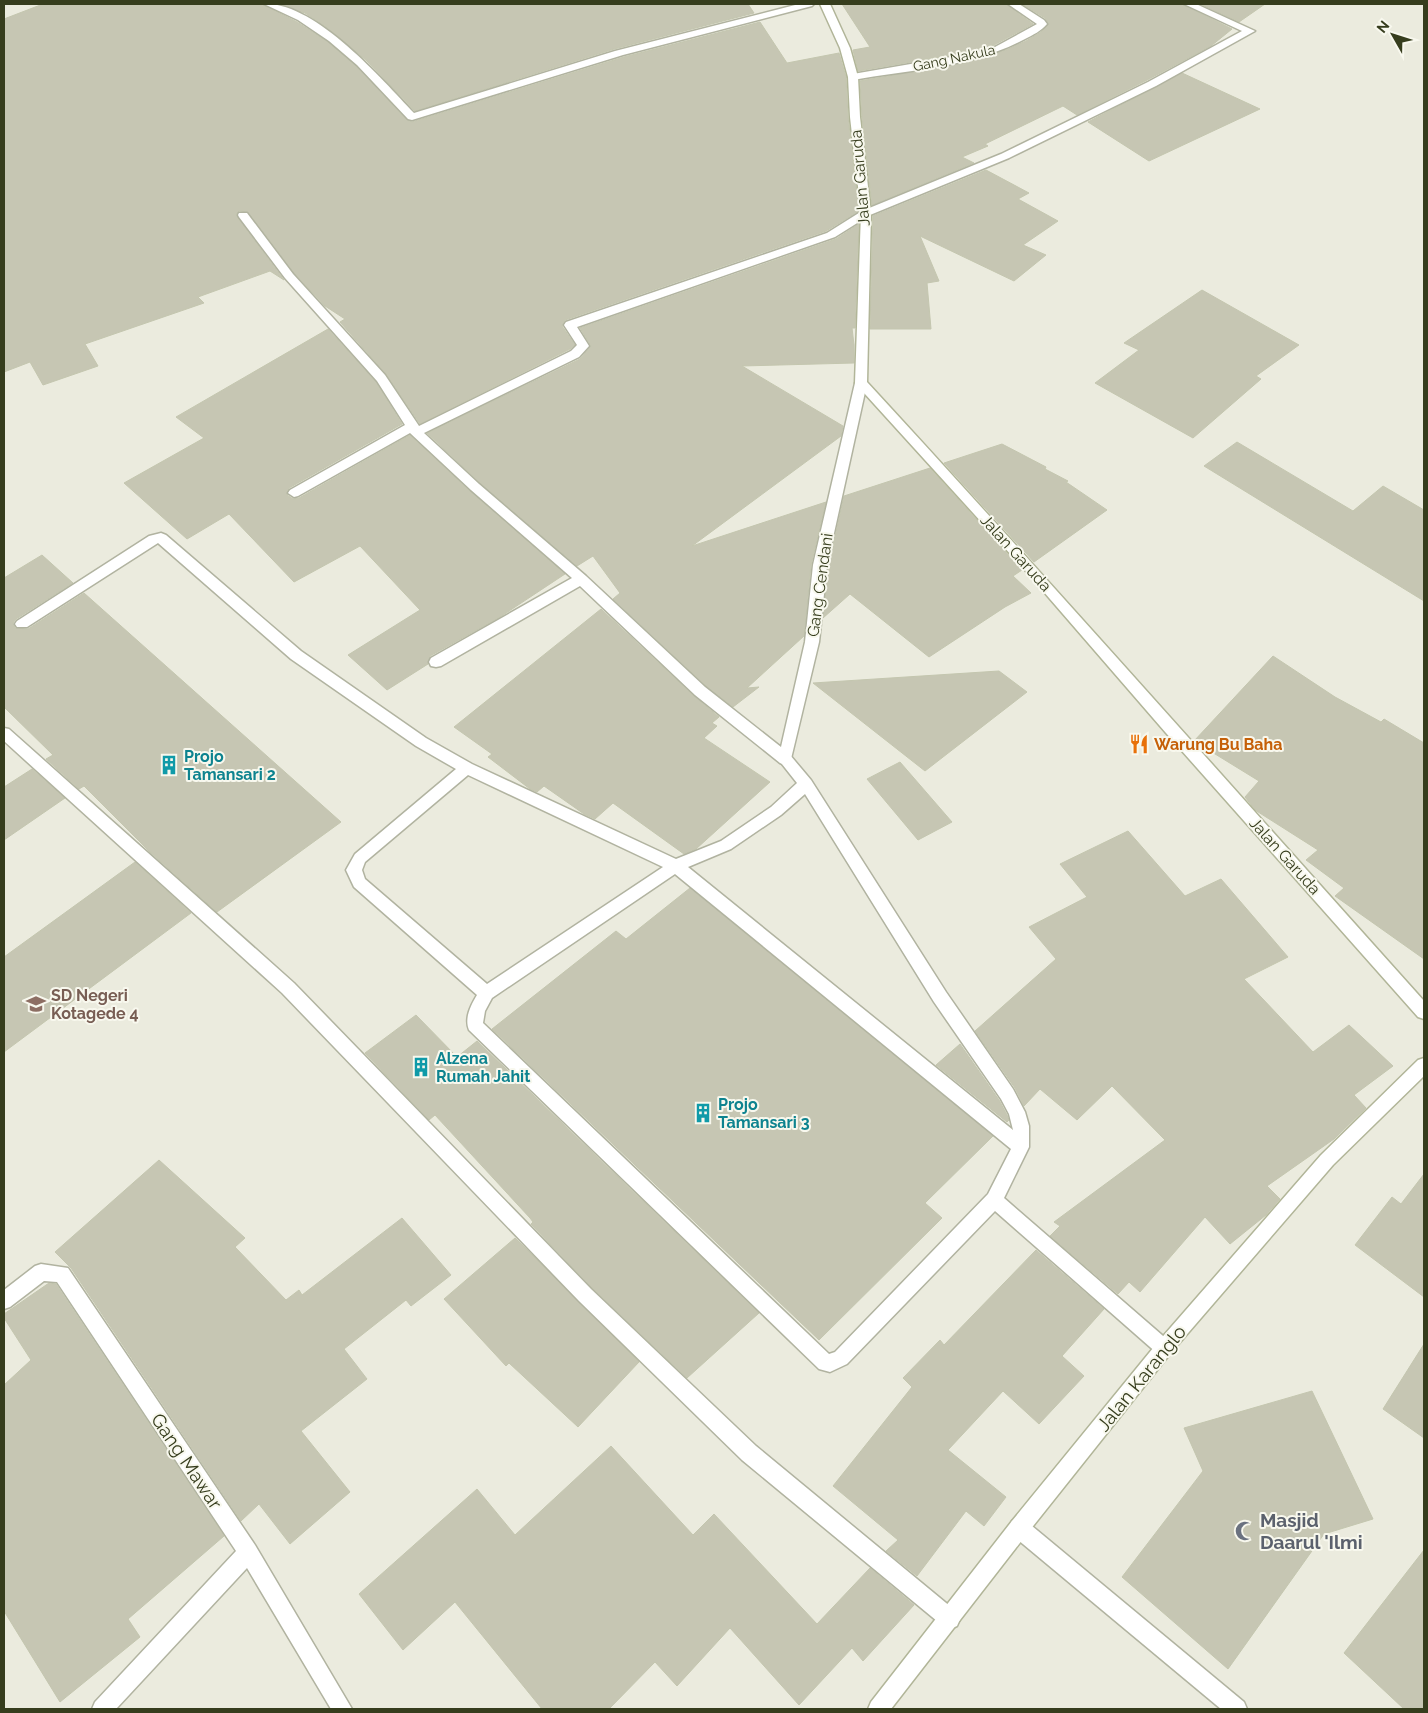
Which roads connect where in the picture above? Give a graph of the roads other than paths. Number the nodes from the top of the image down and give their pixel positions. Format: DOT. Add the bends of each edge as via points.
graph roads {
  1 [pos="269,4"];
  2 [pos="809,4"];
  3 [pos="826,4"];
  4 [pos="1013,4"];
  5 [pos="1189,4"];
  6 [pos="853,77"];
  7 [pos="866,213"];
  8 [pos="243,215"];
  9 [pos="861,383"];
  10 [pos="415,429"];
  11 [pos="294,493"];
  12 [pos="581,579"];
  13 [pos="22,624"];
  14 [pos="436,662"];
  15 [pos="4,733"];
  16 [pos="785,759"];
  17 [pos="467,768"];
  18 [pos="806,784"];
  19 [pos="676,866"];
  20 [pos="486,992"];
  21 [pos="1424,1012"];
  22 [pos="1424,1065"];
  23 [pos="1021,1147"];
  24 [pos="994,1200"];
  25 [pos="4,1301"];
  26 [pos="1164,1348"];
  27 [pos="1019,1528"];
  28 [pos="248,1552"];
  29 [pos="950,1620"];
  30 [pos="102,1709"];
  31 [pos="342,1709"];
  32 [pos="878,1709"];
  33 [pos="1237,1709"];
  1 -- 2 [label="street" via="327,34 366,66 412,117 619,53"];
  3 -- 6 [label="street, Jalan Garuda" via="845,48"];
  4 -- 6 [label="street, Gang Nakula" via="1042,24 999,49 975,56"];
  5 -- 7 [label="street" via="1250,31 1152,84 1005,156"];
  6 -- 7 [label="street, Jalan Garuda"];
  7 -- 9 [label="street, Jalan Garuda"];
  7 -- 10 [label="street" via="831,235 570,325 583,346 575,354"];
  8 -- 10 [label="street" via="289,276 381,378"];
  9 -- 16 [label="street, Gang Cendani" via="820,565 812,642"];
  9 -- 21 [label="street, Jalan Garuda" via="1029,566"];
  10 -- 11 [label="street"];
  10 -- 12 [label="street" via="475,487"];
  12 -- 14 [label="street"];
  12 -- 16 [label="street" via="700,692"];
  13 -- 17 [label="street" via="154,539 161,538 296,654 421,742"];
  15 -- 29 [label="street" via="288,988 585,1295 749,1453"];
  16 -- 18 [label="street"];
  17 -- 19 [label="street"];
  17 -- 20 [label="street" via="360,858 354,870 359,883"];
  18 -- 19 [label="street" via="776,811 726,845"];
  18 -- 23 [label="street" via="940,997 1007,1094 1021,1126"];
  19 -- 20 [label="street"];
  19 -- 23 [label="street"];
  20 -- 24 [label="street" via="477,1010 475,1025 825,1363 841,1358"];
  22 -- 26 [label="street, Jalan Karanglo" via="1327,1160"];
  23 -- 24 [label="street"];
  24 -- 26 [label="street"];
  25 -- 28 [label="street, Gang Mawar" via="41,1272 62,1274"];
  26 -- 27 [label="street, Jalan Karanglo"];
  27 -- 29 [label="street, Jalan Karanglo"];
  27 -- 33 [label="street"];
  28 -- 30 [label="street"];
  28 -- 31 [label="street, Gang Mawar"];
  29 -- 32 [label="street, Jalan Karanglo"];
}
